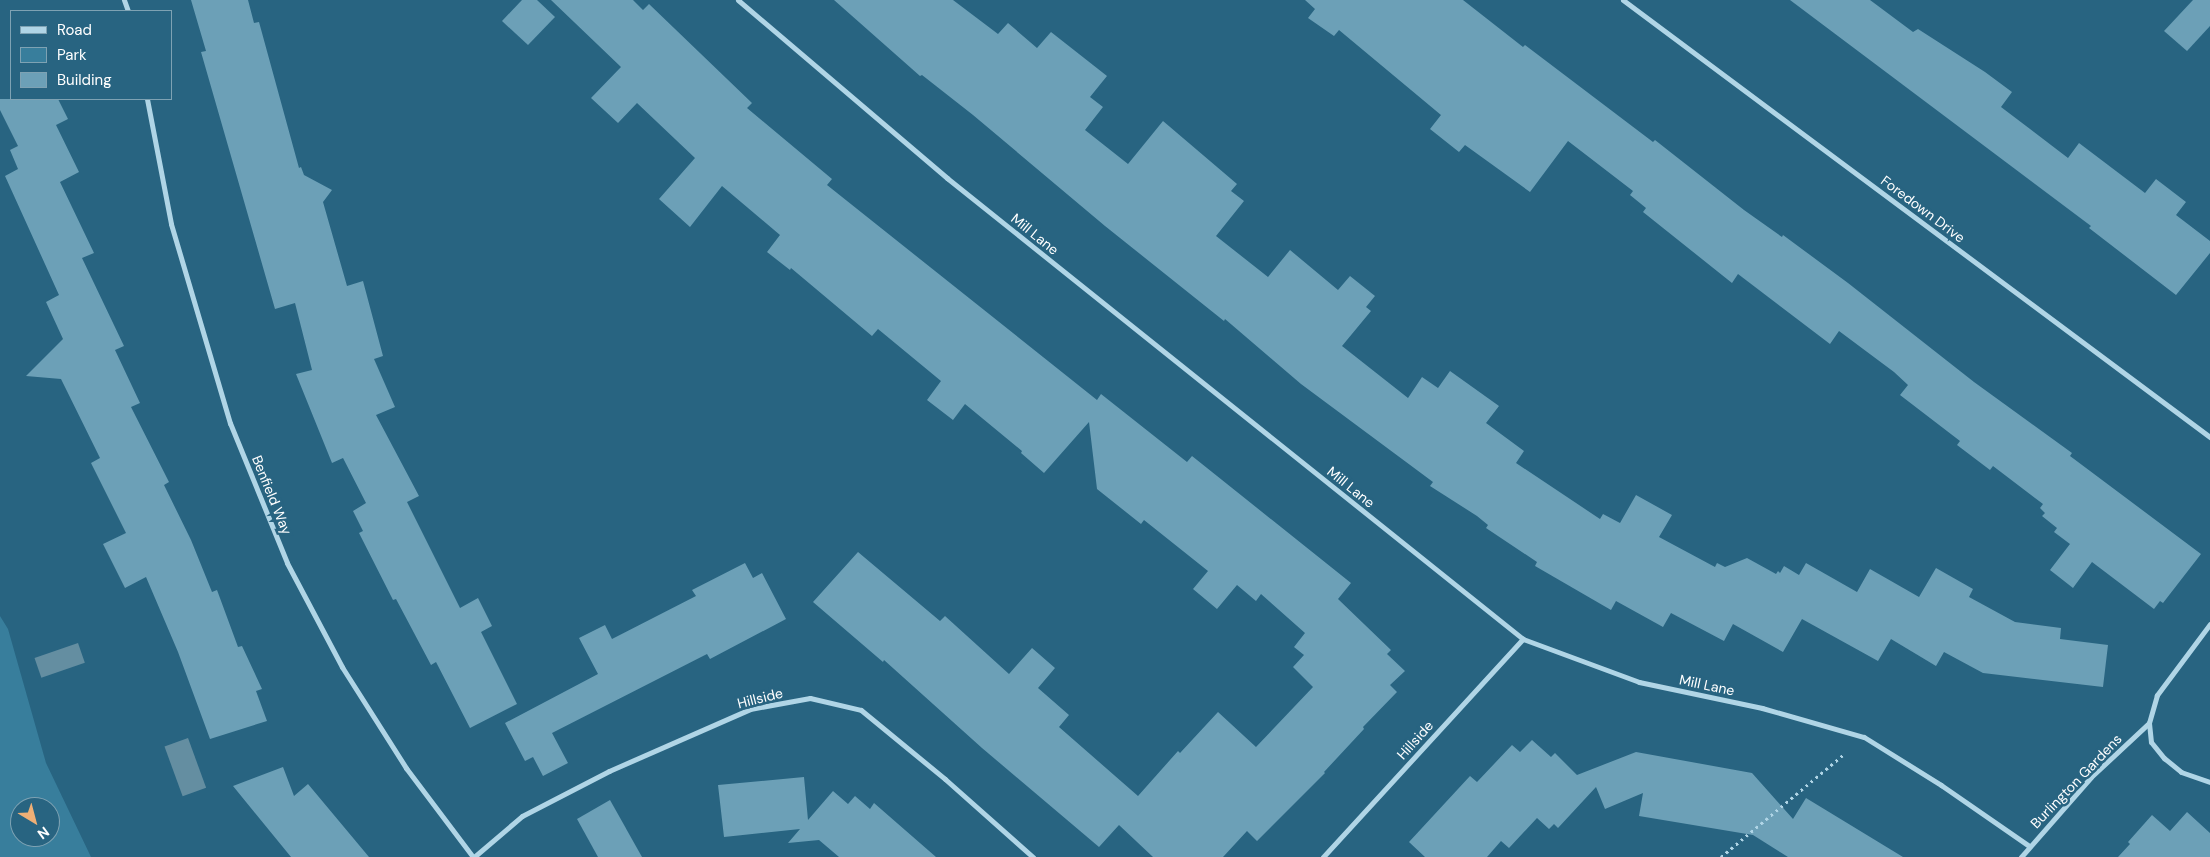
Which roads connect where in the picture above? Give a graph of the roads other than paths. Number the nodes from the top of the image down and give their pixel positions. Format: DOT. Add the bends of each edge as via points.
graph roads {
  1 [pos="738,0"];
  2 [pos="1623,0"];
  3 [pos="147,100"];
  4 [pos="2210,437"];
  5 [pos="2210,624"];
  6 [pos="1523,639"];
  7 [pos="2149,723"];
  8 [pos="2210,782"];
  9 [pos="2029,846"];
  10 [pos="474,857"];
  11 [pos="1034,857"];
  12 [pos="1323,857"];
  13 [pos="2021,857"];
  1 -- 6 [label="street, Mill Lane" via="947,178"];
  2 -- 4 [label="street, Foredown Drive"];
  3 -- 10 [label="street, Benfield Way" via="171,224 227,414 287,563 342,667 406,768"];
  5 -- 7 [label="street" via="2157,695"];
  6 -- 9 [label="street, Mill Lane" via="1639,682 1762,708 1864,737"];
  6 -- 12 [label="street, Hillside"];
  7 -- 8 [label="street" via="2151,742 2164,758 2180,772"];
  7 -- 9 [label="street, Burlington Gardens" via="2091,777"];
  9 -- 13 [label="street, Burlington Gardens"];
  10 -- 11 [label="street, Hillside" via="522,816 609,771 750,709 810,698 861,710"];
}
